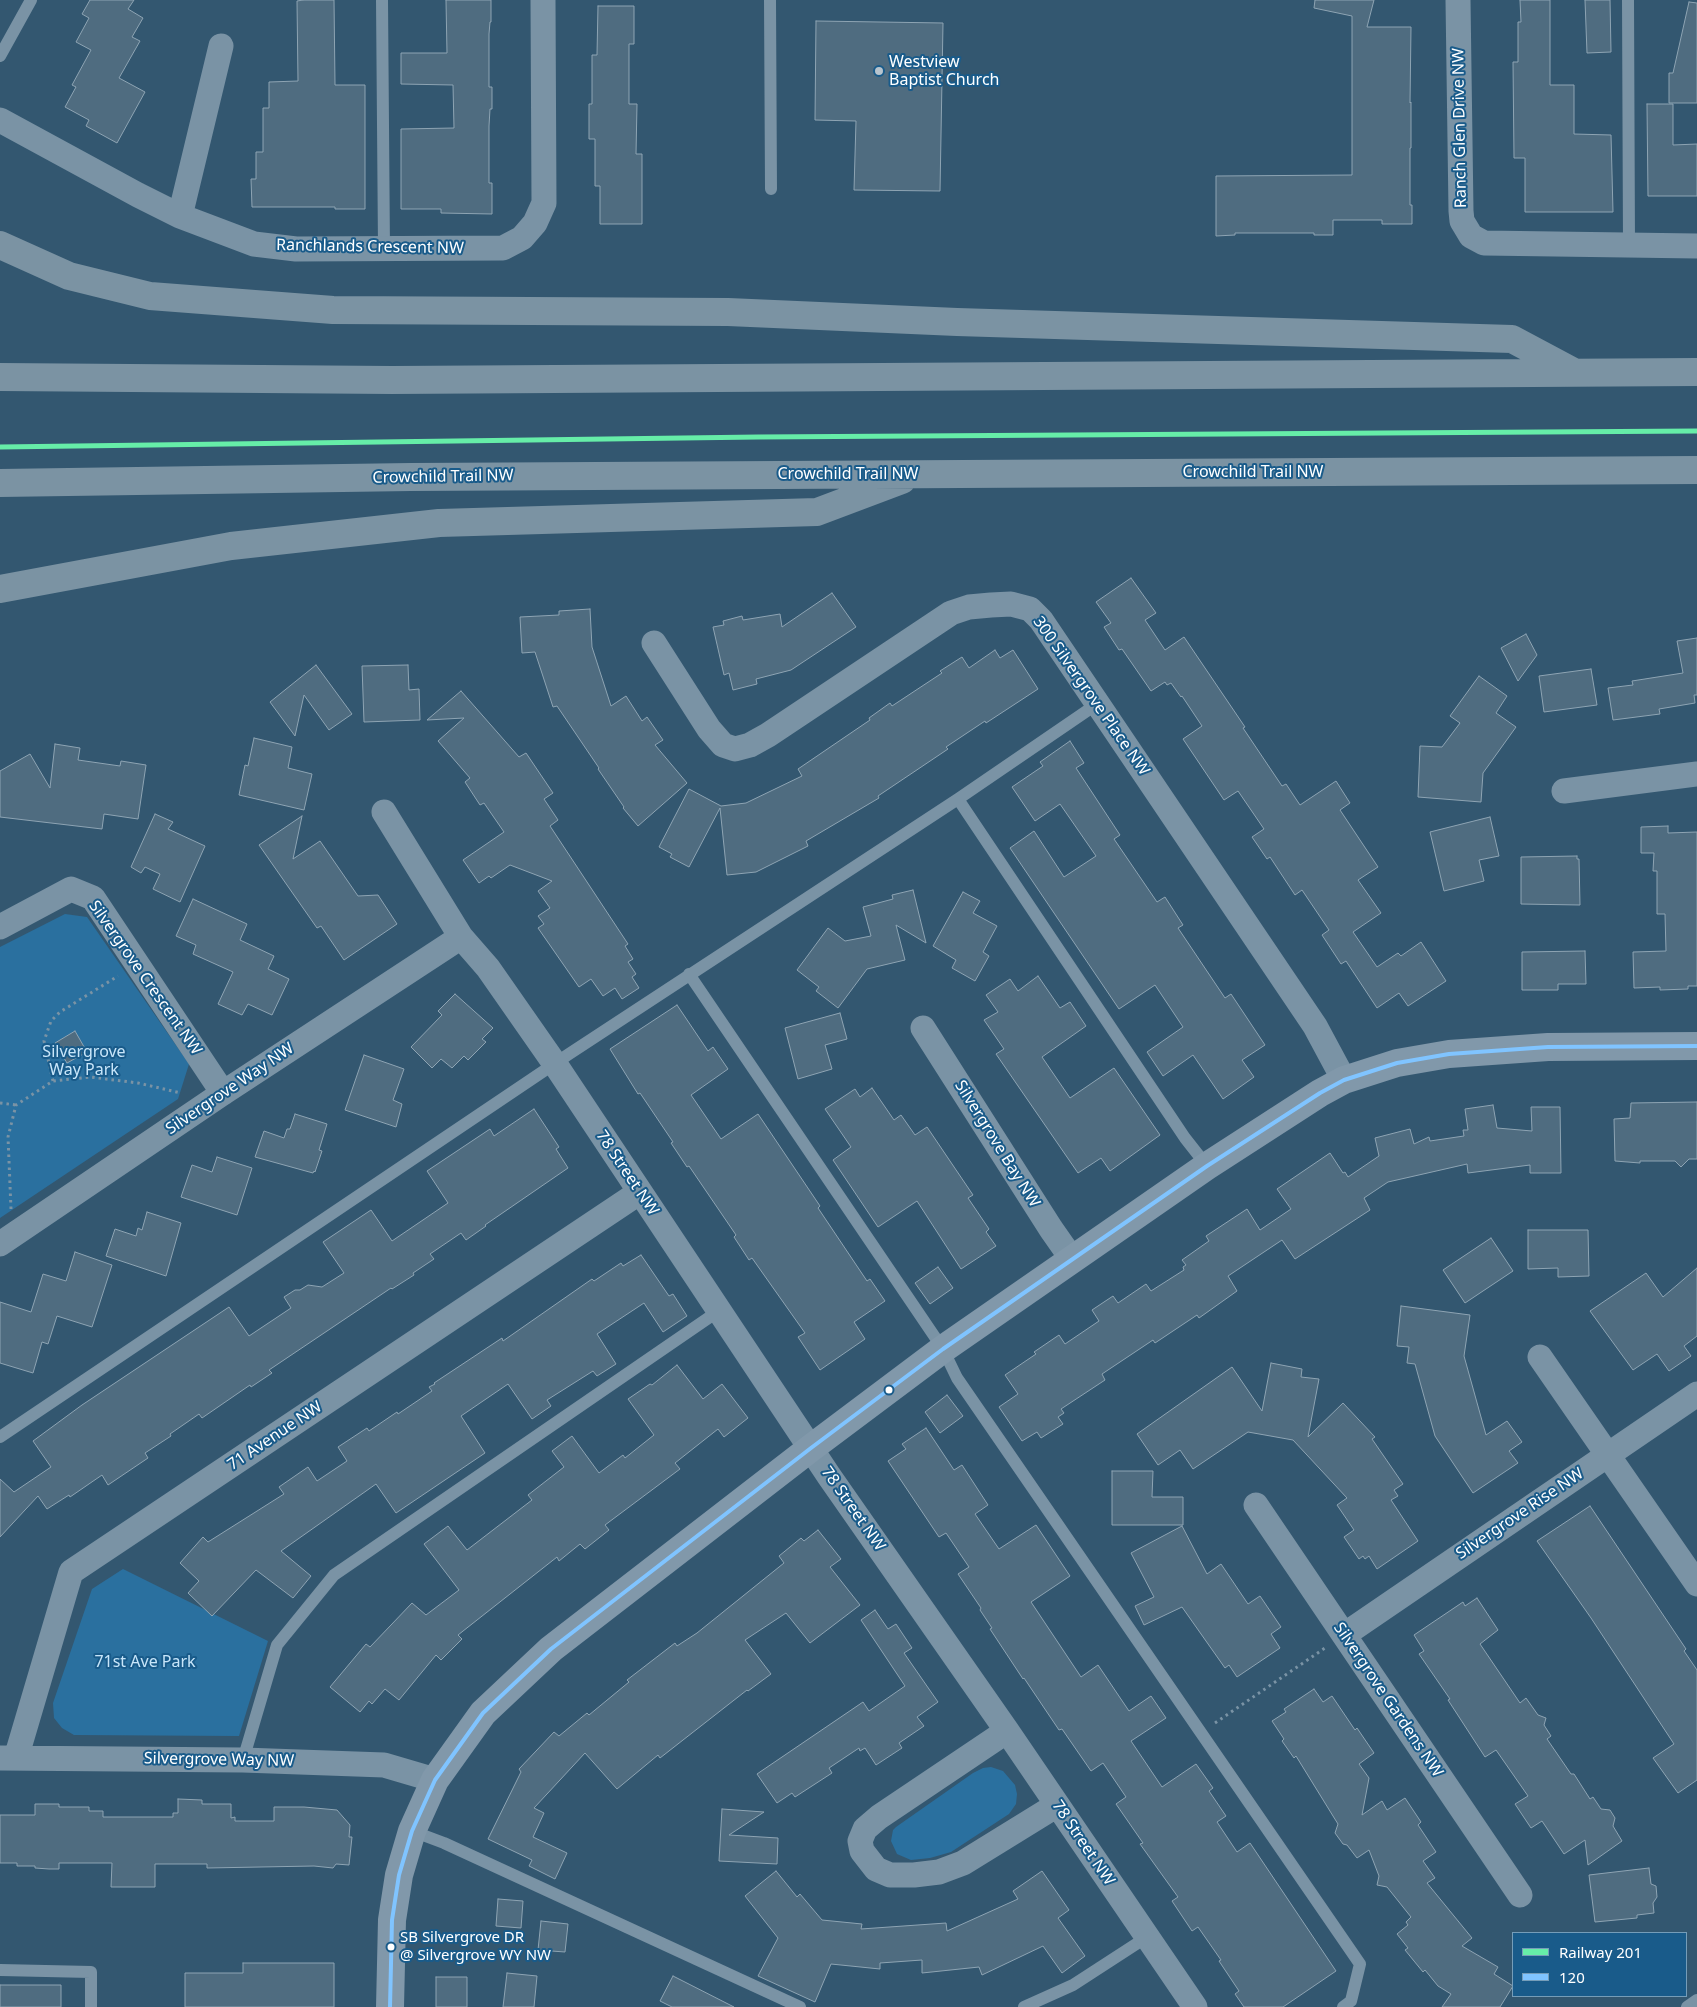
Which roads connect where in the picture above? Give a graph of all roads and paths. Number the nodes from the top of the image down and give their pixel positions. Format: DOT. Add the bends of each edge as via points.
graph roads {
  1 [pos="31,0"];
  2 [pos="382,0"];
  3 [pos="543,0"];
  4 [pos="770,0"];
  5 [pos="1458,0"];
  6 [pos="1628,0"];
  7 [pos="221,46"];
  8 [pos="0,56"];
  9 [pos="0,120"];
  10 [pos="771,189"];
  11 [pos="180,216"];
  12 [pos="0,244"];
  13 [pos="1630,246"];
  14 [pos="1697,246"];
  15 [pos="384,249"];
  16 [pos="1697,372"];
  17 [pos="1575,373"];
  18 [pos="0,377"];
  19 [pos="1697,470"];
  20 [pos="918,473"];
  21 [pos="0,483"];
  22 [pos="0,588"];
  23 [pos="654,643"];
  24 [pos="1097,704"];
  25 [pos="1697,774"];
  26 [pos="1564,791"];
  27 [pos="958,799"];
  28 [pos="384,812"];
  29 [pos="0,927"];
  30 [pos="461,937"];
  31 [pos="124,972"];
  32 [pos="689,974"];
  33 [pos="923,1028"];
  34 [pos="1697,1046"];
  35 [pos="555,1064"];
  36 [pos="1344,1080"];
  37 [pos="53,1081"];
  38 [pos="223,1093"];
  39 [pos="181,1094"];
  40 [pos="0,1103"];
  41 [pos="16,1105"];
  42 [pos="1207,1166"];
  43 [pos="640,1192"];
  44 [pos="11,1214"];
  45 [pos="0,1244"];
  46 [pos="1072,1259"];
  47 [pos="720,1310"];
  48 [pos="943,1349"];
  49 [pos="1540,1357"];
  50 [pos="1697,1394"];
  51 [pos="0,1437"];
  52 [pos="811,1448"];
  53 [pos="1608,1453"];
  54 [pos="1256,1505"];
  55 [pos="1697,1584"];
  56 [pos="1344,1634"];
  57 [pos="1007,1731"];
  58 [pos="1201,1732"];
  59 [pos="8,1758"];
  60 [pos="243,1760"];
  61 [pos="436,1780"];
  62 [pos="1057,1805"];
  63 [pos="412,1831"];
  64 [pos="1520,1895"];
  65 [pos="1148,1937"];
  66 [pos="0,1970"];
  67 [pos="1697,2000"];
  68 [pos="91,2007"];
  69 [pos="390,2007"];
  70 [pos="800,2007"];
  71 [pos="1024,2007"];
  72 [pos="1195,2007"];
  73 [pos="1343,2007"];
  74 [pos="1688,2007"];
  1 -- 8 [label="lane"];
  2 -- 15 [label="lane"];
  3 -- 15 [label="street, Ranchlands Crescent NW" via="544,204 534,223 522,238 502,248"];
  4 -- 10 [label="lane"];
  5 -- 13 [label="street, Ranch Glen Drive NW" via="1461,211 1466,229 1484,243"];
  6 -- 13 [label="lane"];
  7 -- 11 [label="street"];
  9 -- 11 [label="street, Ranchlands Crescent NW"];
  11 -- 15 [label="street, Ranchlands Crescent NW" via="254,244 296,249"];
  12 -- 17 [label="highway" via="69,276 150,296 333,310 728,312 1512,339"];
  13 -- 14 [label="street, Ranch Glen Drive NW"];
  16 -- 17 [label="highway"];
  17 -- 18 [label="highway" via="412,380"];
  19 -- 20 [label="highway, Crowchild Trail NW"];
  20 -- 21 [label="highway, Crowchild Trail NW" via="411,476"];
  20 -- 22 [label="highway" via="817,512 438,523 231,546"];
  23 -- 24 [label="street, 300 Silvergrove Place NW" via="709,729 723,745 734,749 750,746 951,613 969,608 1011,604 1030,609 1041,620"];
  24 -- 27 [label="lane"];
  24 -- 36 [label="street, 300 Silvergrove Place NW" via="1315,1026"];
  25 -- 26 [label="street"];
  27 -- 32 [label="lane"];
  27 -- 42 [label="lane"];
  28 -- 30 [label="street, 78 Street NW"];
  29 -- 38 [label="street, Silvergrove Crescent NW" via="71,889 93,898"];
  30 -- 35 [label="street, 78 Street NW" via="488,968"];
  30 -- 38 [label="street, Silvergrove Way NW"];
  31 -- 37 [label="path" via="51,1021 44,1041"];
  32 -- 35 [label="lane"];
  32 -- 48 [label="lane"];
  33 -- 46 [label="street, Silvergrove Bay NW"];
  34 -- 36 [label="street" via="1548,1047 1449,1054 1397,1063"];
  35 -- 43 [label="street, 78 Street NW"];
  35 -- 51 [label="lane"];
  36 -- 42 [label="street"];
  37 -- 39 [label="path" via="90,1077 138,1083"];
  37 -- 41 [label="path"];
  38 -- 45 [label="street, Silvergrove Way NW"];
  40 -- 41 [label="path"];
  41 -- 44 [label="path" via="8,1137"];
  42 -- 46 [label="street"];
  43 -- 47 [label="street, 78 Street NW"];
  43 -- 59 [label="street, 71 Avenue NW" via="72,1572"];
  46 -- 48 [label="street"];
  47 -- 52 [label="street, 78 Street NW"];
  47 -- 60 [label="lane" via="334,1575 277,1645"];
  48 -- 52 [label="street"];
  48 -- 58 [label="lane" via="957,1378"];
  49 -- 53 [label="street"];
  50 -- 53 [label="street, Silvergrove Rise NW"];
  52 -- 57 [label="street, 78 Street NW"];
  52 -- 61 [label="street" via="551,1649 483,1713"];
  53 -- 55 [label="street"];
  53 -- 56 [label="street, Silvergrove Rise NW"];
  54 -- 56 [label="street, Silvergrove Gardens NW"];
  56 -- 58 [label="path"];
  56 -- 64 [label="street, Silvergrove Gardens NW"];
  57 -- 62 [label="street, 78 Street NW"];
  57 -- 62 [label="street" via="879,1817 866,1829 860,1842 862,1851 876,1869 890,1874 939,1872 963,1863"];
  58 -- 73 [label="lane" via="1360,1964 1351,2001"];
  59 -- 60 [label="street, Silvergrove Way NW"];
  60 -- 61 [label="street, Silvergrove Way NW" via="384,1765"];
  61 -- 63 [label="street"];
  62 -- 65 [label="street, 78 Street NW"];
  63 -- 69 [label="street" via="392,1920"];
  63 -- 70 [label="lane"];
  65 -- 71 [label="lane" via="1073,1985"];
  65 -- 72 [label="street, 78 Street NW"];
  66 -- 68 [label="lane" via="91,1972"];
  67 -- 74 [label="lane"];
}
